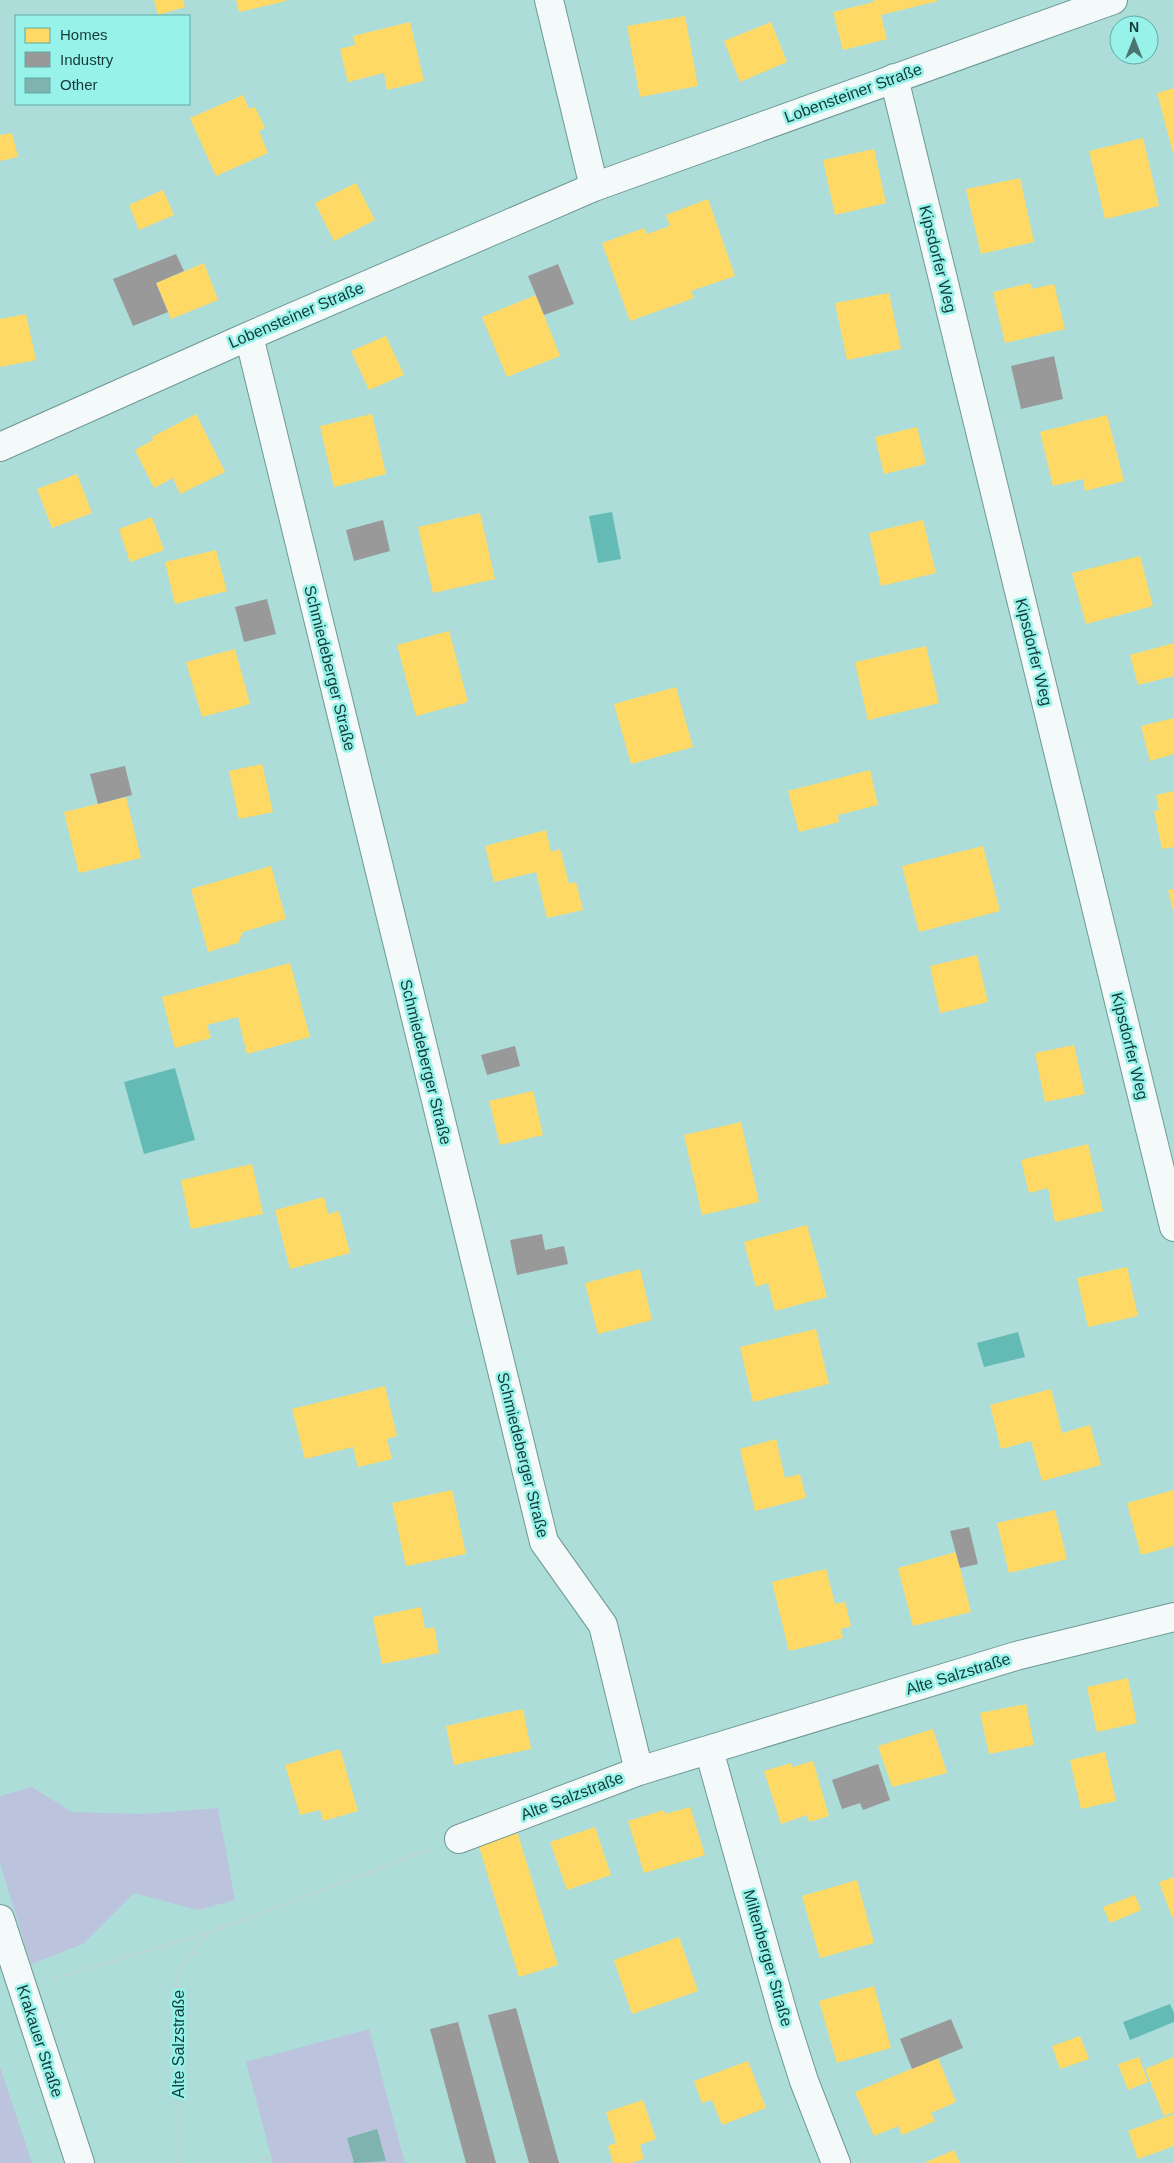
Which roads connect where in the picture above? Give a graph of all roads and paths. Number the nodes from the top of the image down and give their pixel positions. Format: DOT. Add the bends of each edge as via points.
graph roads {
  1 [pos="549,0"];
  2 [pos="1112,0"];
  3 [pos="894,78"];
  4 [pos="594,187"];
  5 [pos="248,336"];
  6 [pos="0,447"];
  7 [pos="1174,1227"];
  8 [pos="1174,1617"];
  9 [pos="709,1750"];
  10 [pos="639,1771"];
  11 [pos="459,1839"];
  12 [pos="0,1919"];
  13 [pos="208,1933"];
  14 [pos="22,1988"];
  15 [pos="271,2156"];
  16 [pos="80,2163"];
  17 [pos="179,2163"];
  18 [pos="253,2163"];
  19 [pos="836,2163"];
  1 -- 4 [label="street"];
  2 -- 3 [label="street, Lobensteiner Straße"];
  3 -- 4 [label="street, Lobensteiner Straße"];
  3 -- 7 [label="street, Kipsdorfer Weg"];
  4 -- 5 [label="street, Lobensteiner Straße"];
  5 -- 6 [label="street, Lobensteiner Straße"];
  5 -- 10 [label="street, Schmiedeberger Straße" via="544,1542 603,1625"];
  8 -- 9 [label="street, Alte Salzstraße" via="1016,1656"];
  9 -- 10 [label="street, Alte Salzstraße"];
  9 -- 19 [label="street, Miltenberger Straße" via="785,2021"];
  10 -- 11 [label="street, Alte Salzstraße"];
  11 -- 13 [label="path"];
  12 -- 14 [label="street, Krakauer Straße"];
  13 -- 14 [label="path"];
  13 -- 17 [label="path, Alte Salzstraße" via="177,1974"];
  14 -- 16 [label="street, Krakauer Straße"];
  15 -- 18 [label="path"];
}
